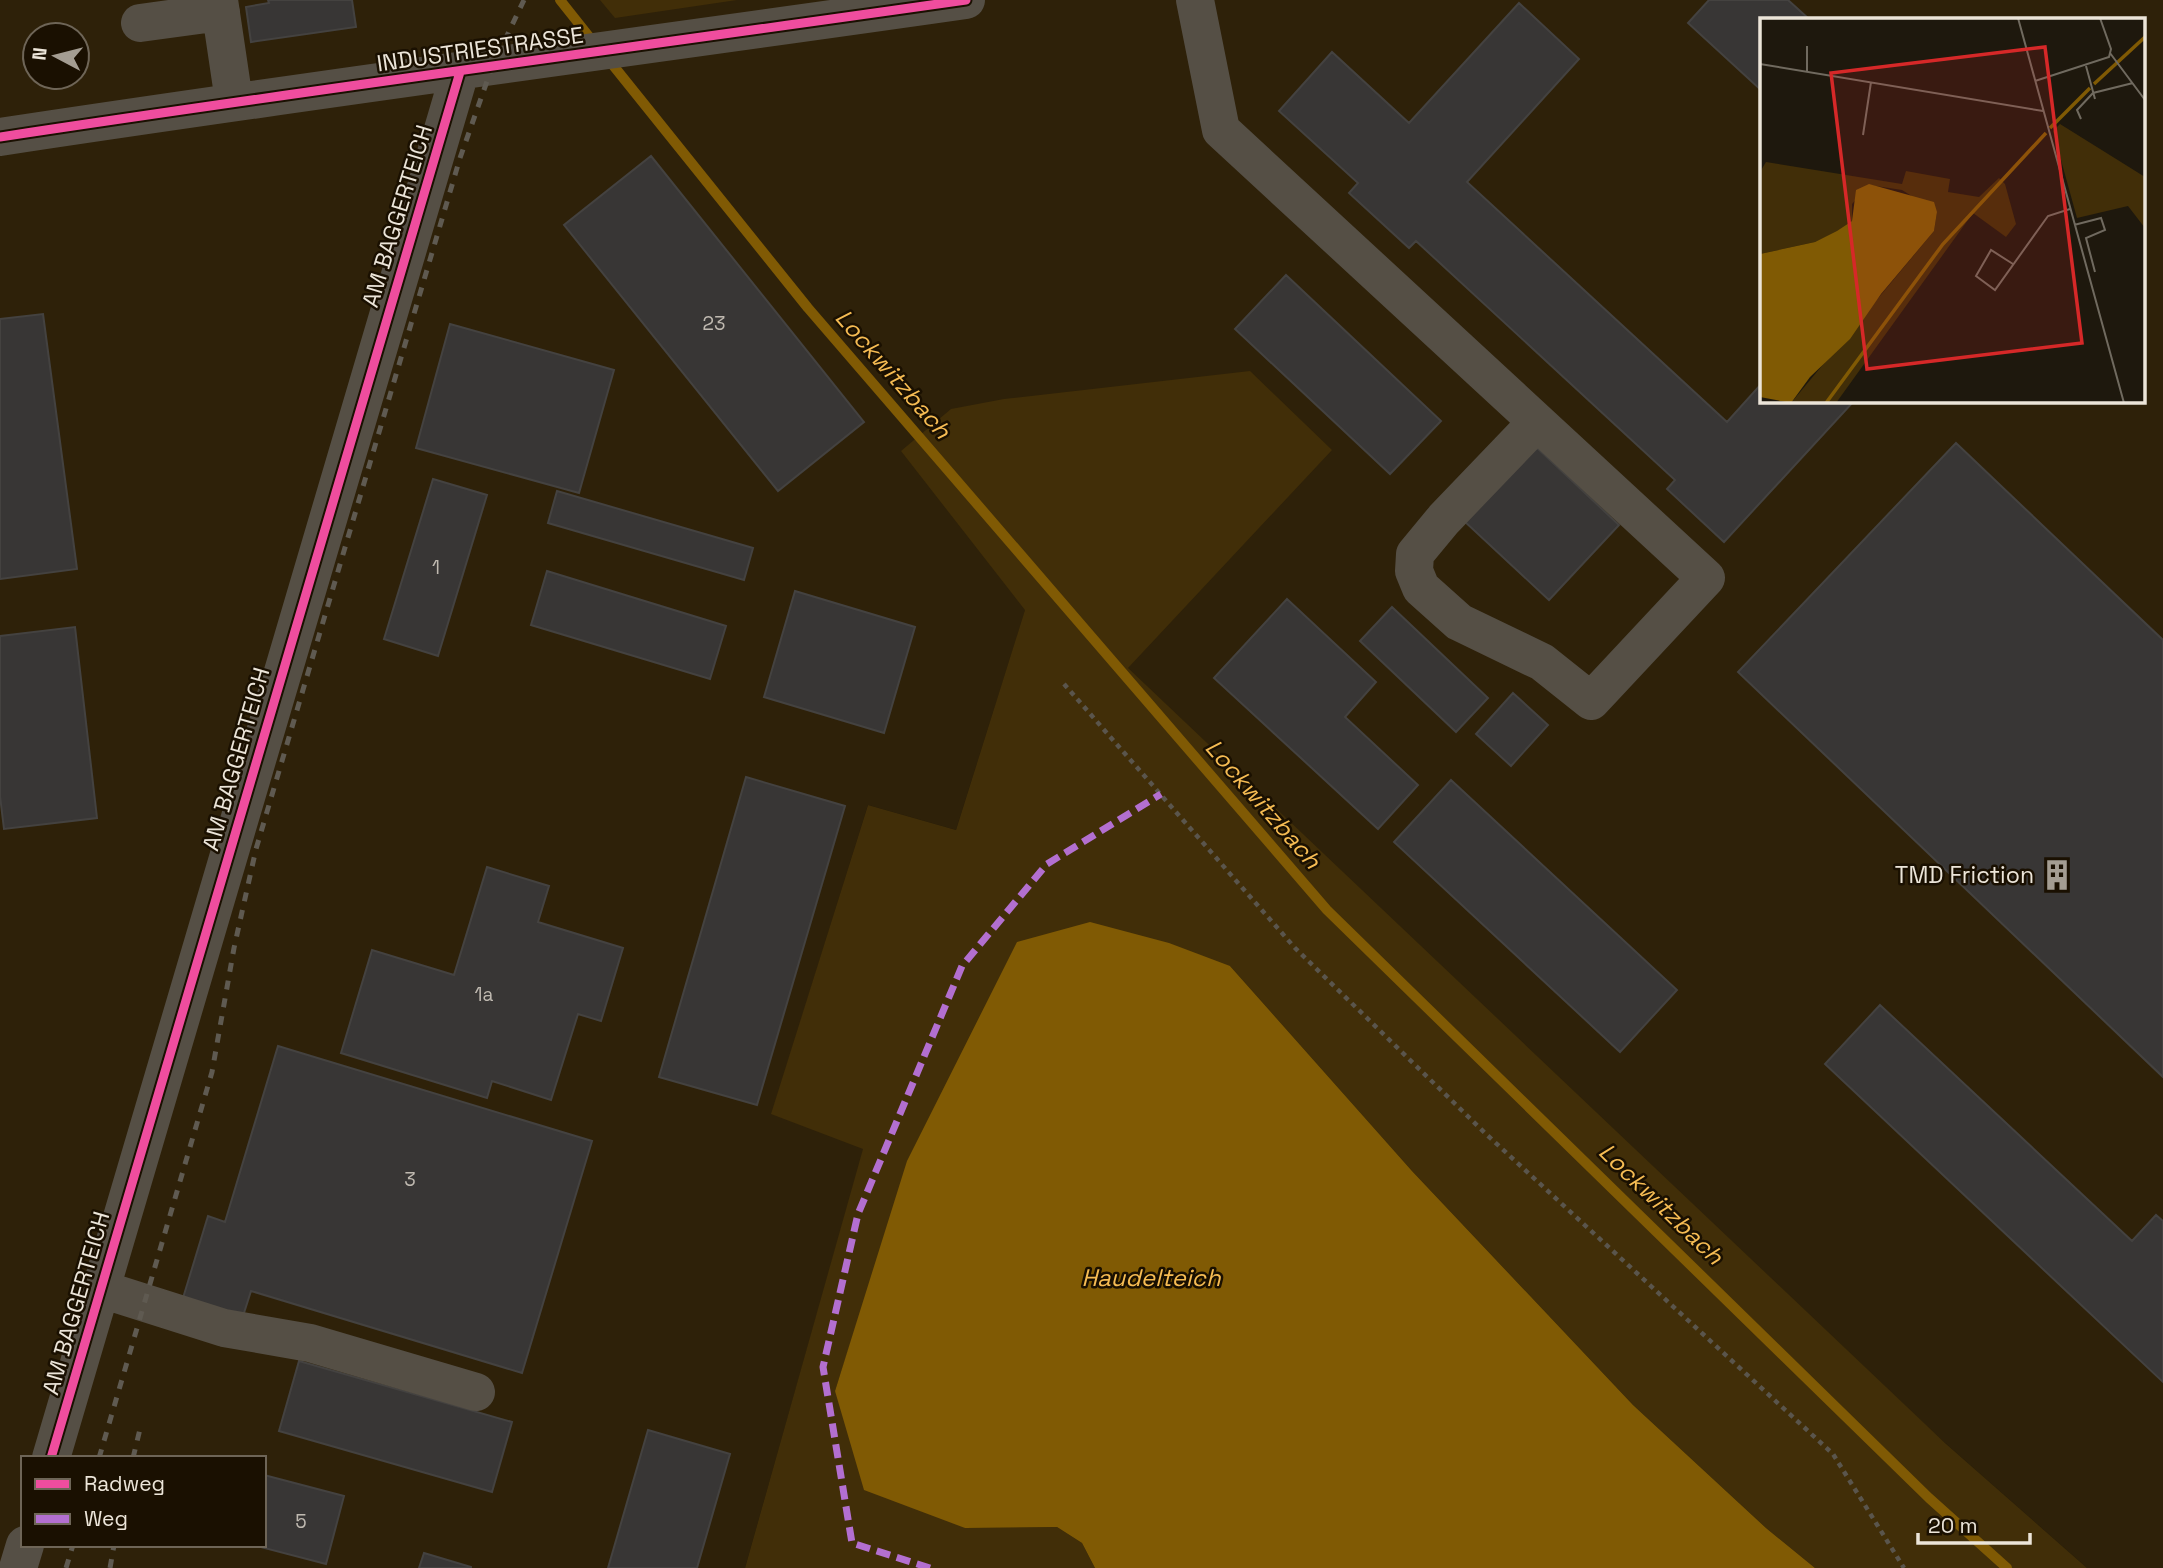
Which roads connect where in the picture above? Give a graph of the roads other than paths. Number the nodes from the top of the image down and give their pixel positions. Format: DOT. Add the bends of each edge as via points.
graph roads {
  1 [pos="966,0"];
  2 [pos="1195,0"];
  3 [pos="220,6"];
  4 [pos="140,23"];
  5 [pos="460,72"];
  6 [pos="234,101"];
  7 [pos="0,137"];
  8 [pos="1537,422"];
  9 [pos="101,1289"];
  10 [pos="475,1392"];
  11 [pos="52,1456"];
  12 [pos="24,1547"];
  13 [pos="19,1568"];
  1 -- 5 [label="street, INDUSTRIESTRASSE"];
  2 -- 8 [label="street" via="1222,130"];
  3 -- 4 [label="street"];
  3 -- 6 [label="street"];
  5 -- 6 [label="street, INDUSTRIESTRASSE"];
  5 -- 9 [label="street, AM BAGGERTEICH"];
  6 -- 7 [label="street, INDUSTRIESTRASSE"];
  8 -- 8 [label="street" via="1706,578 1591,701 1542,662 1459,622 1421,588 1414,571 1415,554"];
  9 -- 10 [label="street" via="224,1328 310,1343"];
  9 -- 11 [label="street, AM BAGGERTEICH"];
  12 -- 13 [label="street"];
}
